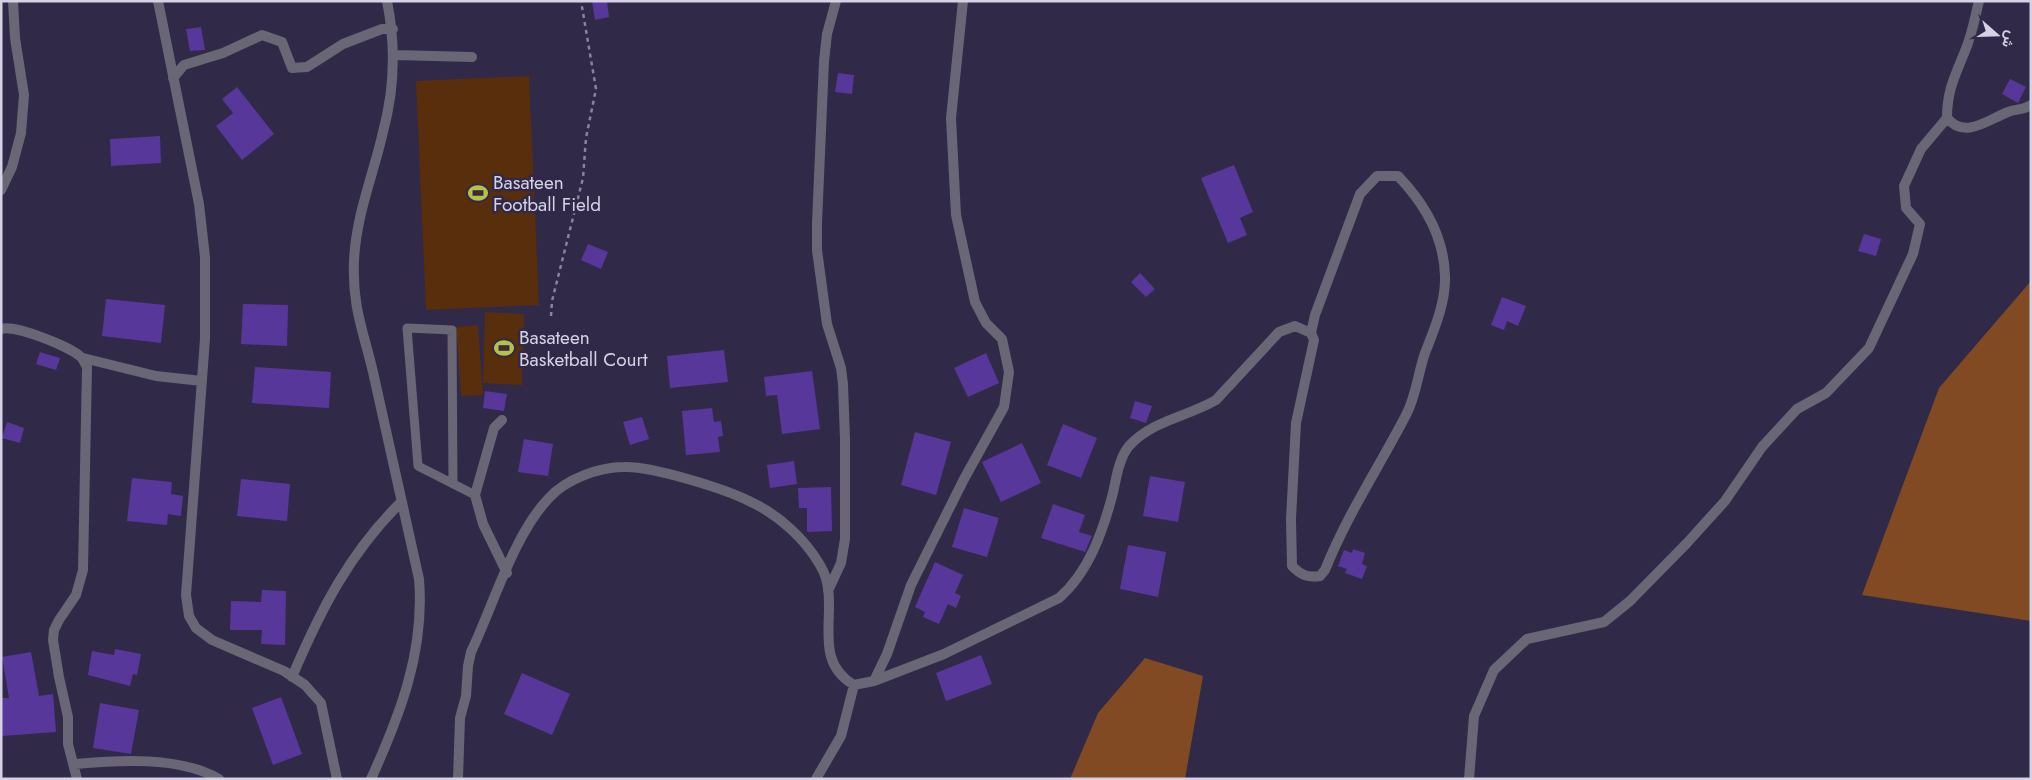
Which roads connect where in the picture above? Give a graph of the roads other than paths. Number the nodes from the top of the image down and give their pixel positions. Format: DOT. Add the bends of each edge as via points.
graph roads {
  1 [pos="13,1"];
  2 [pos="158,1"];
  3 [pos="387,1"];
  4 [pos="836,1"];
  5 [pos="963,1"];
  6 [pos="1979,1"];
  7 [pos="393,29"];
  8 [pos="395,56"];
  9 [pos="472,56"];
  10 [pos="172,78"];
  11 [pos="2031,105"];
  12 [pos="1947,118"];
  13 [pos="1,190"];
  14 [pos="2,328"];
  15 [pos="1310,333"];
  16 [pos="83,358"];
  17 [pos="202,381"];
  18 [pos="502,420"];
  19 [pos="452,484"];
  20 [pos="475,495"];
  21 [pos="402,502"];
  22 [pos="506,572"];
  23 [pos="828,591"];
  24 [pos="292,677"];
  25 [pos="874,681"];
  26 [pos="854,685"];
  27 [pos="74,764"];
  28 [pos="77,779"];
  29 [pos="219,779"];
  30 [pos="337,779"];
  31 [pos="371,779"];
  32 [pos="458,779"];
  33 [pos="816,779"];
  34 [pos="1469,779"];
  1 -- 13 [label="street" via="24,95 21,133 12,167"];
  2 -- 10 [label="street"];
  3 -- 7 [label="street"];
  4 -- 23 [label="street" via="824,61 817,223 827,324 843,384 845,538 841,563"];
  5 -- 25 [label="street" via="950,118 956,215 976,302 986,324 1002,339 1009,372 1004,407 911,585"];
  6 -- 12 [label="street" via="1966,49 1953,76 1947,100"];
  7 -- 8 [label="street"];
  7 -- 10 [label="street" via="382,29 343,44 306,67 292,68 282,42 262,35 224,53 184,66"];
  8 -- 9 [label="street"];
  8 -- 21 [label="street" via="389,107 360,214 353,285"];
  10 -- 17 [label="street" via="199,204 205,257"];
  11 -- 12 [label="street" via="2009,111 1976,128 1957,125"];
  12 -- 34 [label="street" via="1921,149 1904,186 1906,208 1920,224 1913,254 1869,348 1826,393 1797,409 1762,447 1724,501 1630,601 1604,622 1527,639 1494,670 1474,716"];
  14 -- 16 [label="street" via="44,339"];
  15 -- 15 [label="street" via="1314,348 1296,423 1290,543 1292,566 1300,574 1310,577 1320,576 1325,570 1353,508 1407,413 1438,317 1445,278 1441,246 1430,217 1398,176 1377,176 1360,194"];
  15 -- 25 [label="street" via="1295,326 1279,332 1216,400 1162,422 1146,431 1128,448 1086,566 1075,584 1060,598 944,654"];
  16 -- 17 [label="street" via="156,376"];
  16 -- 27 [label="street" via="87,367 83,570 76,595 59,620 53,640 68,717 68,744"];
  17 -- 24 [label="street" via="186,595 189,616 196,628 212,640"];
  18 -- 20 [label="street" via="494,428"];
  19 -- 19 [label="lane" via="418,466 407,328 452,330"];
  19 -- 20 [label="lane"];
  20 -- 22 [label="street" via="483,524"];
  21 -- 24 [label="street" via="378,525 348,567"];
  21 -- 31 [label="street" via="419,579 422,606 419,634 416,658 403,702"];
  22 -- 23 [label="street" via="524,534 550,496 563,486 596,471 624,467 700,484 757,506 806,544 822,567"];
  22 -- 32 [label="street" via="471,652 460,718"];
  23 -- 26 [label="street" via="832,660 842,678"];
  24 -- 30 [label="street" via="321,703"];
  25 -- 26 [label="street"];
  26 -- 33 [label="street" via="841,736"];
  27 -- 28 [label="street"];
  27 -- 29 [label="street" via="153,761"];
}
